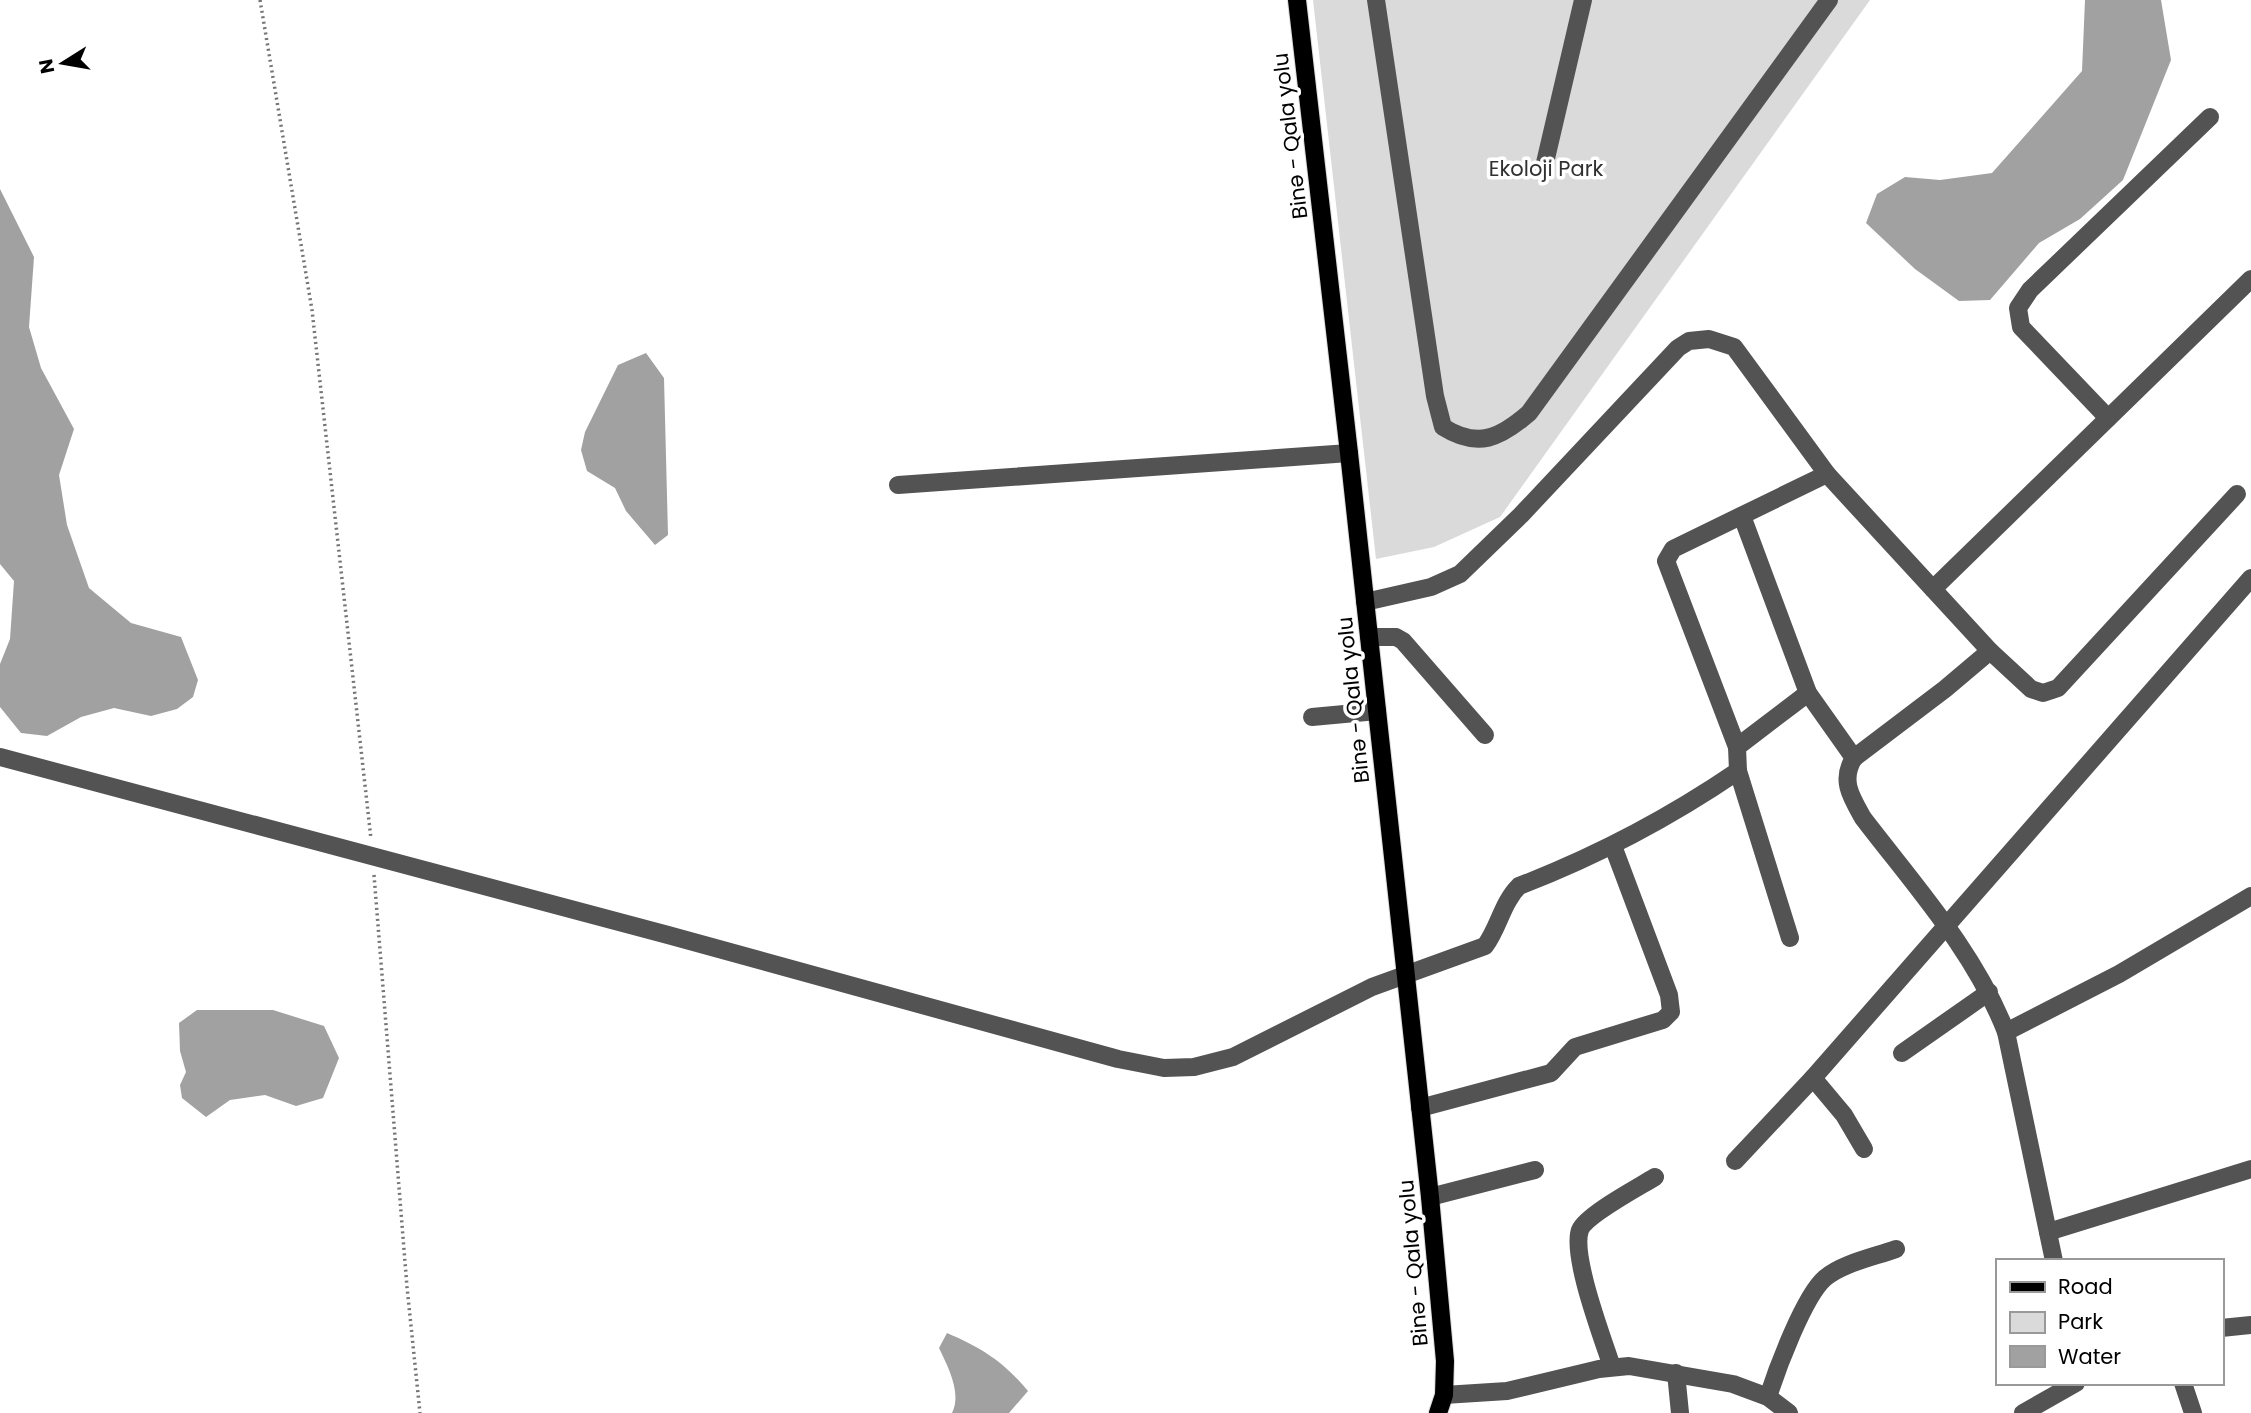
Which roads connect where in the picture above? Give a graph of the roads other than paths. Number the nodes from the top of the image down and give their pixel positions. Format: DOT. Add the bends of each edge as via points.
graph roads {
  1 [pos="1297,0"];
  2 [pos="1376,0"];
  3 [pos="1583,0"];
  4 [pos="1829,0"];
  5 [pos="2210,117"];
  6 [pos="1544,167"];
  7 [pos="2251,279"];
  8 [pos="2108,418"];
  9 [pos="1349,453"];
  10 [pos="1827,474"];
  11 [pos="898,485"];
  12 [pos="2237,494"];
  13 [pos="1742,516"];
  14 [pos="2251,578"];
  15 [pos="1933,589"];
  16 [pos="1365,603"];
  17 [pos="1369,636"];
  18 [pos="1990,652"];
  19 [pos="1808,692"];
  20 [pos="1377,711"];
  21 [pos="1312,717"];
  22 [pos="1485,735"];
  23 [pos="1737,747"];
  24 [pos="0,757"];
  25 [pos="1854,758"];
  26 [pos="1738,771"];
  27 [pos="1613,846"];
  28 [pos="2251,896"];
  29 [pos="1947,928"];
  30 [pos="1790,938"];
  31 [pos="1405,975"];
  32 [pos="1989,992"];
  33 [pos="2006,1032"];
  34 [pos="1902,1054"];
  35 [pos="1813,1078"];
  36 [pos="1420,1108"];
  37 [pos="1864,1149"];
  38 [pos="1735,1161"];
  39 [pos="2251,1169"];
  40 [pos="1535,1170"];
  41 [pos="1655,1177"];
  42 [pos="1430,1197"];
  43 [pos="2048,1232"];
  44 [pos="1896,1249"];
  45 [pos="2054,1259"];
  46 [pos="2251,1325"];
  47 [pos="2223,1328"];
  48 [pos="1612,1367"];
  49 [pos="1676,1373"];
  50 [pos="2072,1385"];
  51 [pos="2184,1385"];
  52 [pos="1444,1395"];
  53 [pos="1768,1397"];
  54 [pos="1438,1413"];
  55 [pos="1680,1413"];
  56 [pos="1788,1413"];
  57 [pos="2023,1413"];
  58 [pos="2193,1413"];
  1 -- 9 [label="main road, Binə - Qala yolu"];
  2 -- 4 [label="street" via="1443,427 1460,438 1488,439 1529,413"];
  3 -- 6 [label="street"];
  5 -- 8 [label="street" via="2029,290 2018,308 2021,327"];
  7 -- 8 [label="street"];
  8 -- 15 [label="street"];
  9 -- 11 [label="street"];
  9 -- 16 [label="main road, Binə - Qala yolu"];
  10 -- 13 [label="street"];
  10 -- 15 [label="street"];
  10 -- 16 [label="street" via="1734,347 1709,338 1689,341 1460,574 1431,587"];
  12 -- 18 [label="street" via="2058,688 2043,693 2031,689"];
  13 -- 19 [label="street"];
  13 -- 23 [label="street" via="1673,549 1666,561"];
  14 -- 29 [label="street"];
  15 -- 18 [label="street"];
  16 -- 17 [label="main road, Binə - Qala yolu"];
  17 -- 20 [label="main road, Binə - Qala yolu"];
  17 -- 22 [label="street" via="1403,641"];
  18 -- 25 [label="street"];
  19 -- 23 [label="street"];
  19 -- 25 [label="street"];
  20 -- 21 [label="street"];
  20 -- 31 [label="main road, Binə - Qala yolu"];
  23 -- 26 [label="street"];
  24 -- 31 [label="street" via="1164,1068 1194,1067 1233,1057"];
  25 -- 29 [label="street" via="1847,769 1847,785 1863,818"];
  26 -- 27 [label="street"];
  26 -- 30 [label="street"];
  27 -- 31 [label="street" via="1519,886 1485,946"];
  27 -- 36 [label="street" via="1669,995 1671,1012 1663,1020 1575,1047 1551,1073"];
  28 -- 33 [label="street" via="2119,974"];
  29 -- 32 [label="street"];
  29 -- 35 [label="street"];
  31 -- 36 [label="main road, Binə - Qala yolu"];
  32 -- 33 [label="street"];
  32 -- 34 [label="street"];
  33 -- 43 [label="street"];
  35 -- 37 [label="street" via="1844,1115"];
  35 -- 38 [label="street"];
  36 -- 42 [label="main road, Binə - Qala yolu"];
  39 -- 43 [label="street"];
  40 -- 42 [label="street"];
  41 -- 48 [label="street" via="1595,1214 1580,1230 1579,1258"];
  42 -- 52 [label="main road, Binə - Qala yolu"];
  43 -- 45 [label="street"];
  44 -- 53 [label="street" via="1841,1269 1816,1288"];
  46 -- 47 [label="street"];
  48 -- 49 [label="street"];
  48 -- 52 [label="street" via="1507,1391"];
  49 -- 53 [label="street" via="1733,1384"];
  49 -- 55 [label="street"];
  50 -- 57 [label="street"];
  51 -- 58 [label="street"];
  52 -- 54 [label="main road, Binə - Qala yolu"];
  53 -- 56 [label="street"];
}
